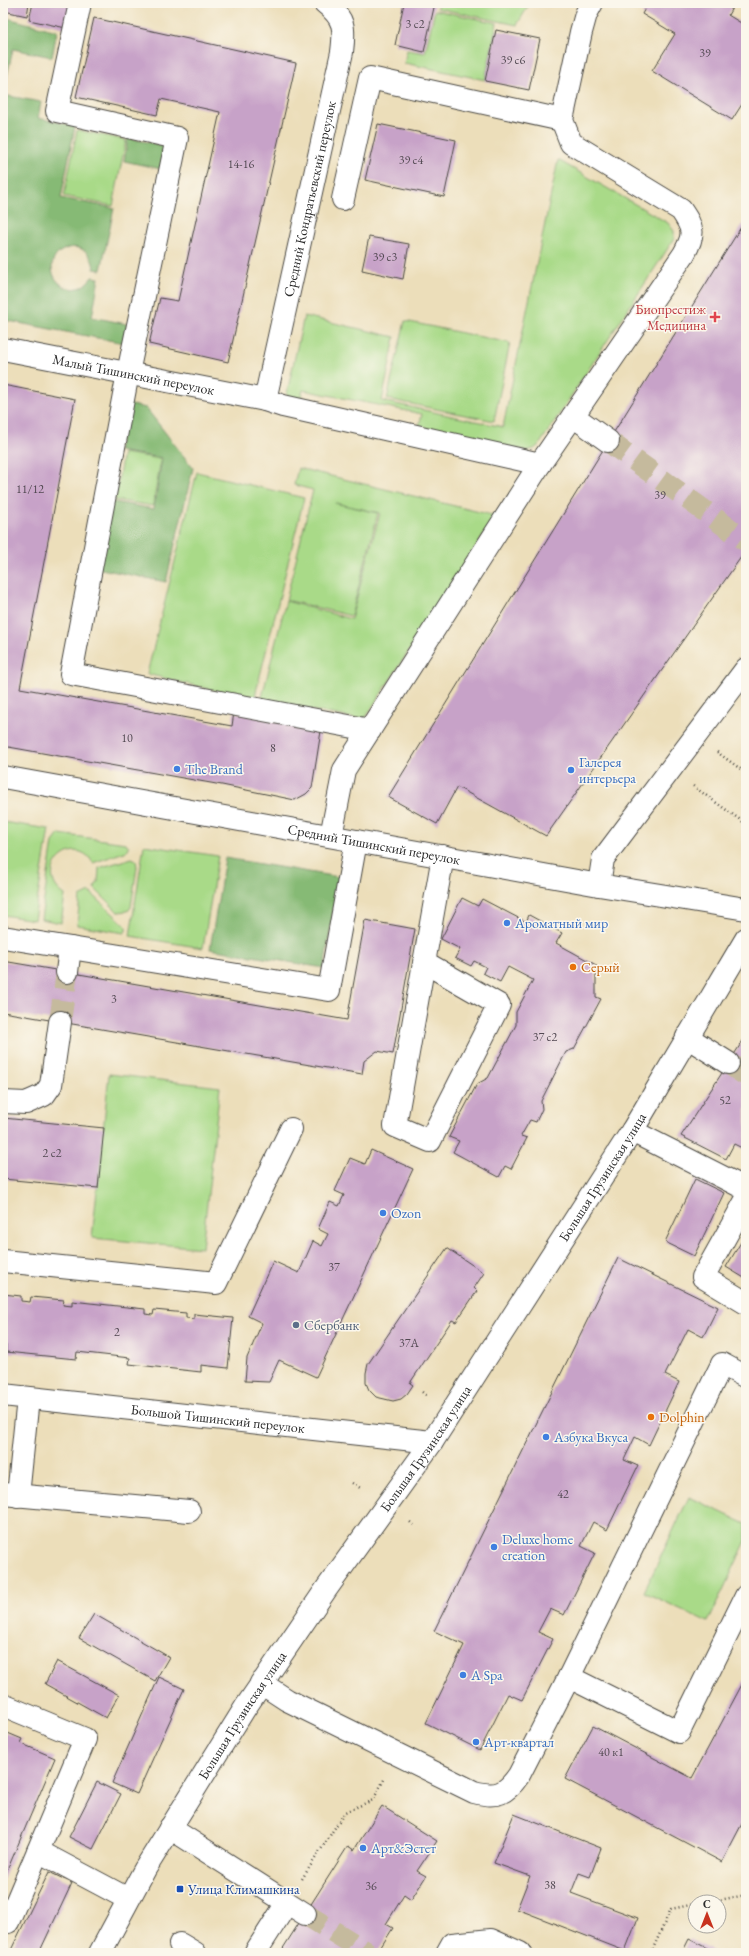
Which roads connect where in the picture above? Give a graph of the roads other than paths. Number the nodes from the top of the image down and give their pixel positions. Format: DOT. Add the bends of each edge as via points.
graph roads {
  1 [pos="80,3"];
  2 [pos="325,3"];
  3 [pos="592,3"];
  4 [pos="562,120"];
  5 [pos="343,198"];
  6 [pos="3,349"];
  7 [pos="128,373"];
  8 [pos="265,400"];
  9 [pos="573,416"];
  10 [pos="608,441"];
  11 [pos="540,464"];
  12 [pos="746,669"];
  13 [pos="370,730"];
  14 [pos="3,777"];
  15 [pos="331,836"];
  16 [pos="356,841"];
  17 [pos="443,856"];
  18 [pos="599,885"];
  19 [pos="746,909"];
  20 [pos="3,937"];
  21 [pos="746,939"];
  22 [pos="70,948"];
  23 [pos="424,962"];
  24 [pos="67,972"];
  25 [pos="60,1022"];
  26 [pos="687,1037"];
  27 [pos="728,1063"];
  28 [pos="3,1102"];
  29 [pos="291,1130"];
  30 [pos="632,1131"];
  31 [pos="746,1189"];
  32 [pos="746,1200"];
  33 [pos="3,1261"];
  34 [pos="746,1303"];
  35 [pos="746,1377"];
  36 [pos="3,1395"];
  37 [pos="28,1398"];
  38 [pos="432,1442"];
  39 [pos="10,1495"];
  40 [pos="189,1511"];
  41 [pos="746,1596"];
  42 [pos="569,1678"];
  43 [pos="261,1683"];
  44 [pos="3,1705"];
  45 [pos="170,1828"];
  46 [pos="38,1851"];
  47 [pos="128,1899"];
  48 [pos="8,1922"];
  49 [pos="100,1953"];
  50 [pos="255,1953"];
  51 [pos="447,1953"];
  52 [pos="520,1953"];
  1 -- 7 [label="street" via="57,111 177,138"];
  2 -- 8 [label="street, Средний Кондратьевский переулок" via="336,12 345,30 342,52"];
  3 -- 4 [label="street" via="581,32"];
  4 -- 5 [label="street" via="370,78"];
  4 -- 9 [label="street" via="571,143 682,210 691,224 692,240"];
  6 -- 7 [label="street, Малый Тишинский переулок"];
  7 -- 8 [label="street, Малый Тишинский переулок"];
  7 -- 13 [label="street" via="71,674"];
  8 -- 11 [label="street, Малый Тишинский переулок"];
  9 -- 10 [label="street"];
  9 -- 11 [label="street"];
  11 -- 13 [label="street"];
  12 -- 18 [label="street" via="603,859"];
  13 -- 15 [label="street" via="344,770"];
  14 -- 15 [label="street, Средний Тишинский переулок"];
  15 -- 16 [label="street, Средний Тишинский переулок"];
  16 -- 17 [label="street, Средний Тишинский переулок"];
  16 -- 22 [label="street" via="329,990"];
  17 -- 18 [label="street, Средний Тишинский переулок"];
  17 -- 23 [label="street"];
  18 -- 19 [label="street, Средний Тишинский переулок"];
  20 -- 22 [label="street"];
  21 -- 26 [label="street, Большая Грузинская улица"];
  22 -- 24 [label="street"];
  23 -- 23 [label="street" via="395,1126 430,1141 499,1005"];
  25 -- 28 [label="street" via="51,1085 44,1095 26,1103"];
  26 -- 27 [label="street"];
  26 -- 30 [label="street, Большая Грузинская улица"];
  29 -- 33 [label="street" via="216,1283"];
  30 -- 31 [label="street"];
  30 -- 38 [label="street, Большая Грузинская улица"];
  32 -- 34 [label="street" via="703,1277"];
  35 -- 42 [label="street" via="722,1364"];
  36 -- 37 [label="street, Большой Тишинский переулок"];
  37 -- 38 [label="street, Большой Тишинский переулок"];
  37 -- 39 [label="street"];
  38 -- 43 [label="street, Большая Грузинская улица"];
  39 -- 40 [label="street"];
  41 -- 42 [label="street" via="679,1732"];
  42 -- 43 [label="street" via="513,1784 502,1793 488,1796 474,1792 287,1700"];
  43 -- 45 [label="street, Большая Грузинская улица"];
  44 -- 46 [label="street" via="85,1739"];
  45 -- 47 [label="street, Большая Грузинская улица"];
  45 -- 50 [label="street" via="296,1908"];
  46 -- 47 [label="street"];
  46 -- 48 [label="street"];
  47 -- 49 [label="street, Большая Грузинская улица"];
  51 -- 52 [label="street" via="452,1944 491,1940"];
}
